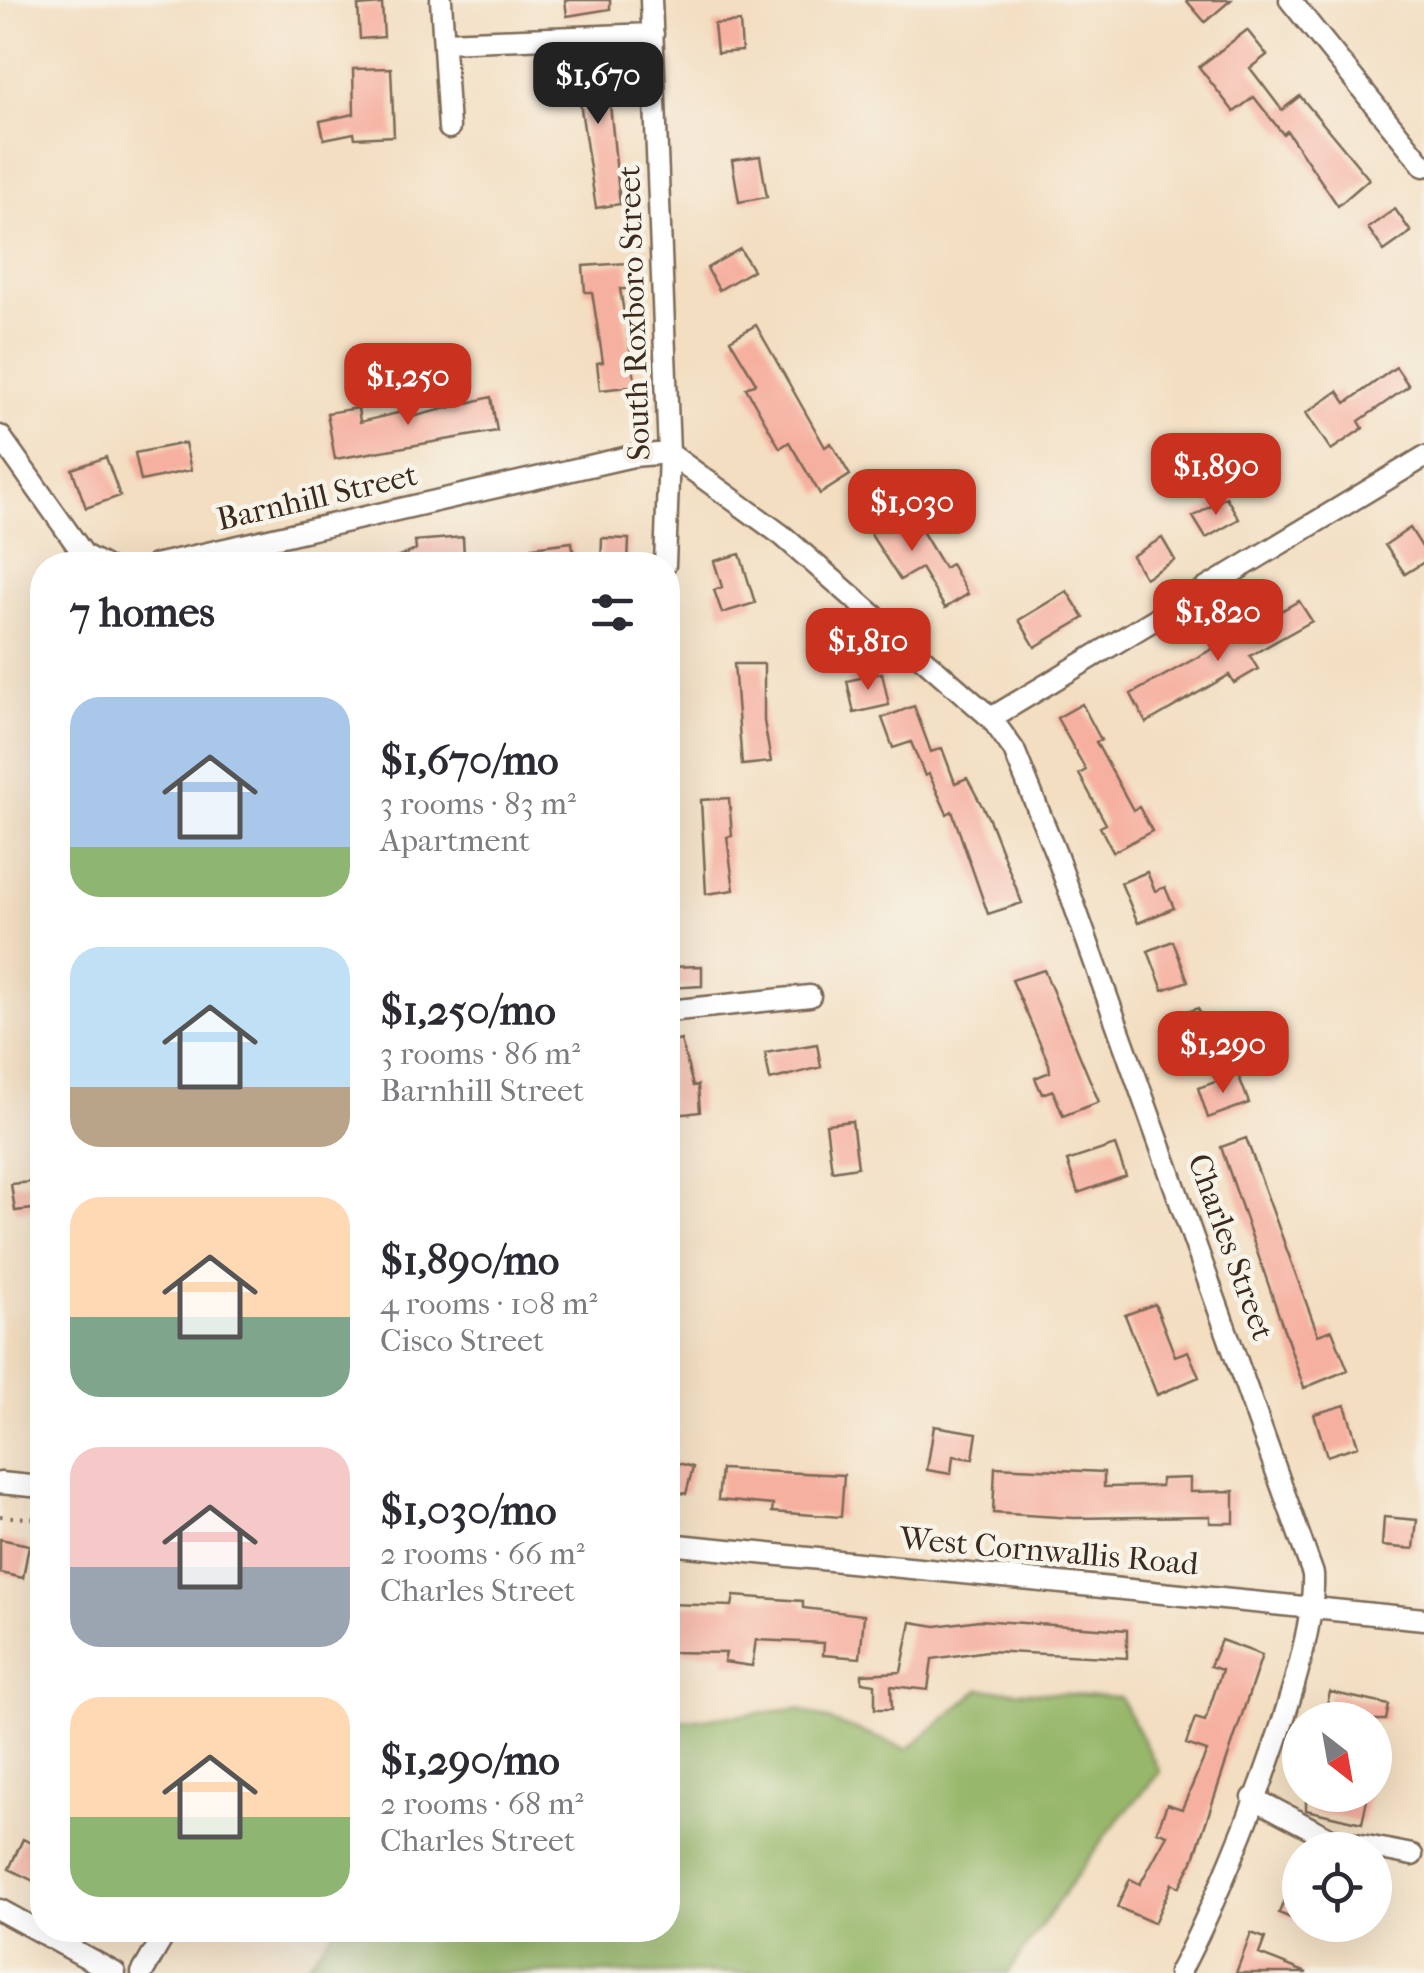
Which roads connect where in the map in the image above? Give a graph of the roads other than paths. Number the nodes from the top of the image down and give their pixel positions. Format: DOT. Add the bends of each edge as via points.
graph roads {
  1 [pos="441,0"];
  2 [pos="652,0"];
  3 [pos="1290,0"];
  4 [pos="653,34"];
  5 [pos="444,42"];
  6 [pos="449,128"];
  7 [pos="1424,166"];
  8 [pos="0,436"];
  9 [pos="669,453"];
  10 [pos="1424,457"];
  11 [pos="82,552"];
  12 [pos="212,552"];
  13 [pos="665,552"];
  14 [pos="991,718"];
  15 [pos="810,996"];
  16 [pos="680,1009"];
  17 [pos="0,1484"];
  18 [pos="30,1486"];
  19 [pos="680,1545"];
  20 [pos="1312,1607"];
  21 [pos="1424,1619"];
  22 [pos="1253,1798"];
  23 [pos="1412,1855"];
  24 [pos="0,1910"];
  25 [pos="30,1927"];
  26 [pos="58,1942"];
  27 [pos="160,1942"];
  28 [pos="114,1973"];
  29 [pos="142,1973"];
  30 [pos="1179,1973"];
  1 -- 5 [label="street"];
  2 -- 4 [label="street, South Roxboro Street"];
  3 -- 7 [label="street"];
  4 -- 5 [label="street"];
  4 -- 9 [label="street, South Roxboro Street"];
  5 -- 6 [label="street"];
  8 -- 11 [label="street"];
  9 -- 12 [label="street, Barnhill Street"];
  9 -- 13 [label="street, South Roxboro Street"];
  9 -- 14 [label="street, Charles Street" via="814,561"];
  10 -- 14 [label="street"];
  14 -- 20 [label="street, Charles Street" via="1030,783 1156,1124 1308,1556"];
  15 -- 16 [label="street"];
  17 -- 18 [label="street"];
  19 -- 20 [label="street, West Cornwallis Road"];
  20 -- 21 [label="street, West Cornwallis Road"];
  20 -- 22 [label="street, Charles Street"];
  22 -- 23 [label="street" via="1331,1839"];
  22 -- 30 [label="street, Charles Street"];
  24 -- 25 [label="street"];
  26 -- 28 [label="street"];
  27 -- 29 [label="street"];
}
